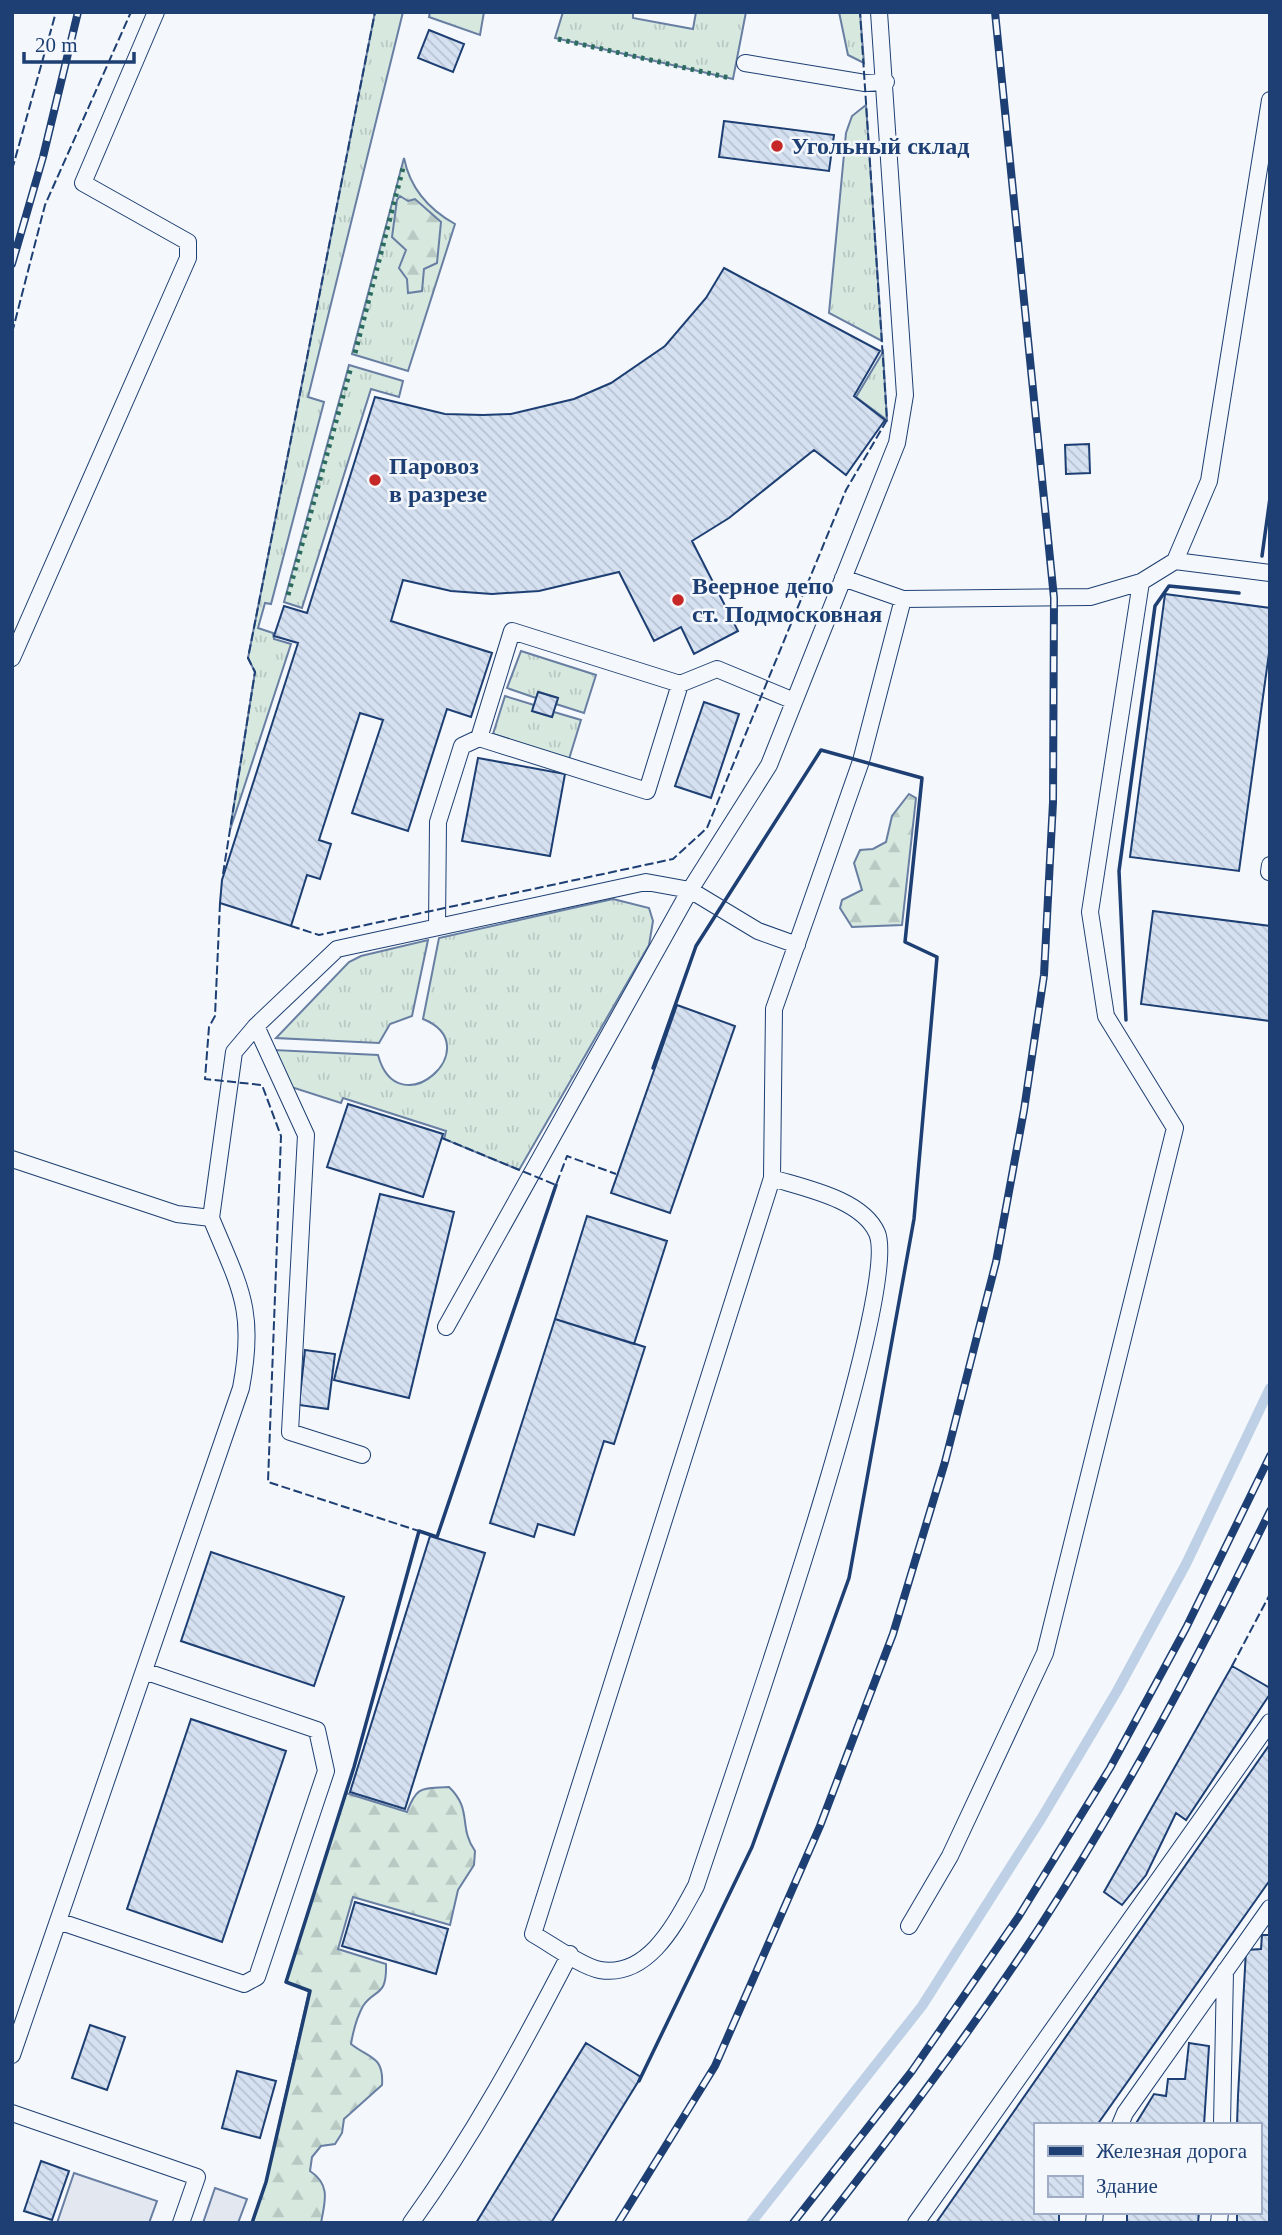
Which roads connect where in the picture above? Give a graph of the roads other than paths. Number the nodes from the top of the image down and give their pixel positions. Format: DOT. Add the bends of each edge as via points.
graph roads {
  1 [pos="156,12"];
  2 [pos="880,12"];
  3 [pos="745,63"];
  4 [pos="886,82"];
  5 [pos="1270,100"];
  6 [pos="1175,561"];
  7 [pos="1270,573"];
  8 [pos="843,578"];
  9 [pos="1141,582"];
  10 [pos="903,599"];
  11 [pos="12,658"];
  12 [pos="680,684"];
  13 [pos="794,701"];
  14 [pos="479,738"];
  15 [pos="690,890"];
  16 [pos="437,927"];
  17 [pos="797,945"];
  18 [pos="256,1026"];
  19 [pos="12,1159"];
  20 [pos="772,1178"];
  21 [pos="211,1218"];
  22 [pos="446,1327"];
  23 [pos="362,1455"];
  24 [pos="144,1671"];
  25 [pos="1270,1722"];
  26 [pos="1270,1908"];
  27 [pos="58,1921"];
  28 [pos="909,1926"];
  29 [pos="570,1955"];
  30 [pos="1225,1971"];
  31 [pos="12,2055"];
  32 [pos="12,2113"];
  33 [pos="1121,2123"];
  34 [pos="1222,2123"];
  35 [pos="181,2223"];
  36 [pos="411,2223"];
  37 [pos="916,2223"];
  1 -- 11 [label="lane" via="83,183 188,242 188,258"];
  2 -- 4 [label="lane"];
  3 -- 4 [label="lane" via="865,83"];
  4 -- 8 [label="lane" via="900,282 903,419"];
  5 -- 6 [label="lane" via="1209,481"];
  6 -- 7 [label="lane"];
  6 -- 9 [label="lane"];
  8 -- 10 [label="lane"];
  8 -- 13 [label="lane"];
  9 -- 10 [label="lane" via="1090,597"];
  9 -- 28 [label="lane" via="1090,912 1106,1016 1175,1128 1045,1653 950,1856"];
  10 -- 17 [label="lane" via="861,761"];
  12 -- 13 [label="lane" via="717,669"];
  12 -- 14 [label="lane" via="512,631"];
  12 -- 14 [label="lane" via="647,791"];
  13 -- 15 [label="lane" via="769,765"];
  14 -- 16 [label="lane" via="462,746 438,822"];
  15 -- 16 [label="lane" via="646,882"];
  15 -- 17 [label="lane" via="758,931"];
  15 -- 22 [label="lane"];
  16 -- 18 [label="lane" via="337,948"];
  17 -- 20 [label="lane" via="774,1009"];
  18 -- 21 [label="lane" via="234,1052"];
  18 -- 23 [label="lane" via="306,1135 290,1432"];
  19 -- 21 [label="lane" via="177,1214"];
  20 -- 29 [label="lane" via="533,1934"];
  20 -- 29 [label="lane" via="840,1199 878,1234 881,1263 870,1327 822,1498 696,1886 669,1934 646,1956 612,1970 598,1970"];
  21 -- 24 [label="lane" via="245,1301 247,1357"];
  24 -- 27 [label="lane"];
  24 -- 27 [label="lane" via="317,1730 326,1771 257,1977 243,1984"];
  25 -- 37 [label="lane"];
  26 -- 30 [label="lane"];
  27 -- 31 [label="lane"];
  29 -- 36 [label="lane" via="524,2044"];
  30 -- 33 [label="lane"];
  30 -- 34 [label="lane"];
  32 -- 35 [label="lane" via="197,2176"];
}
